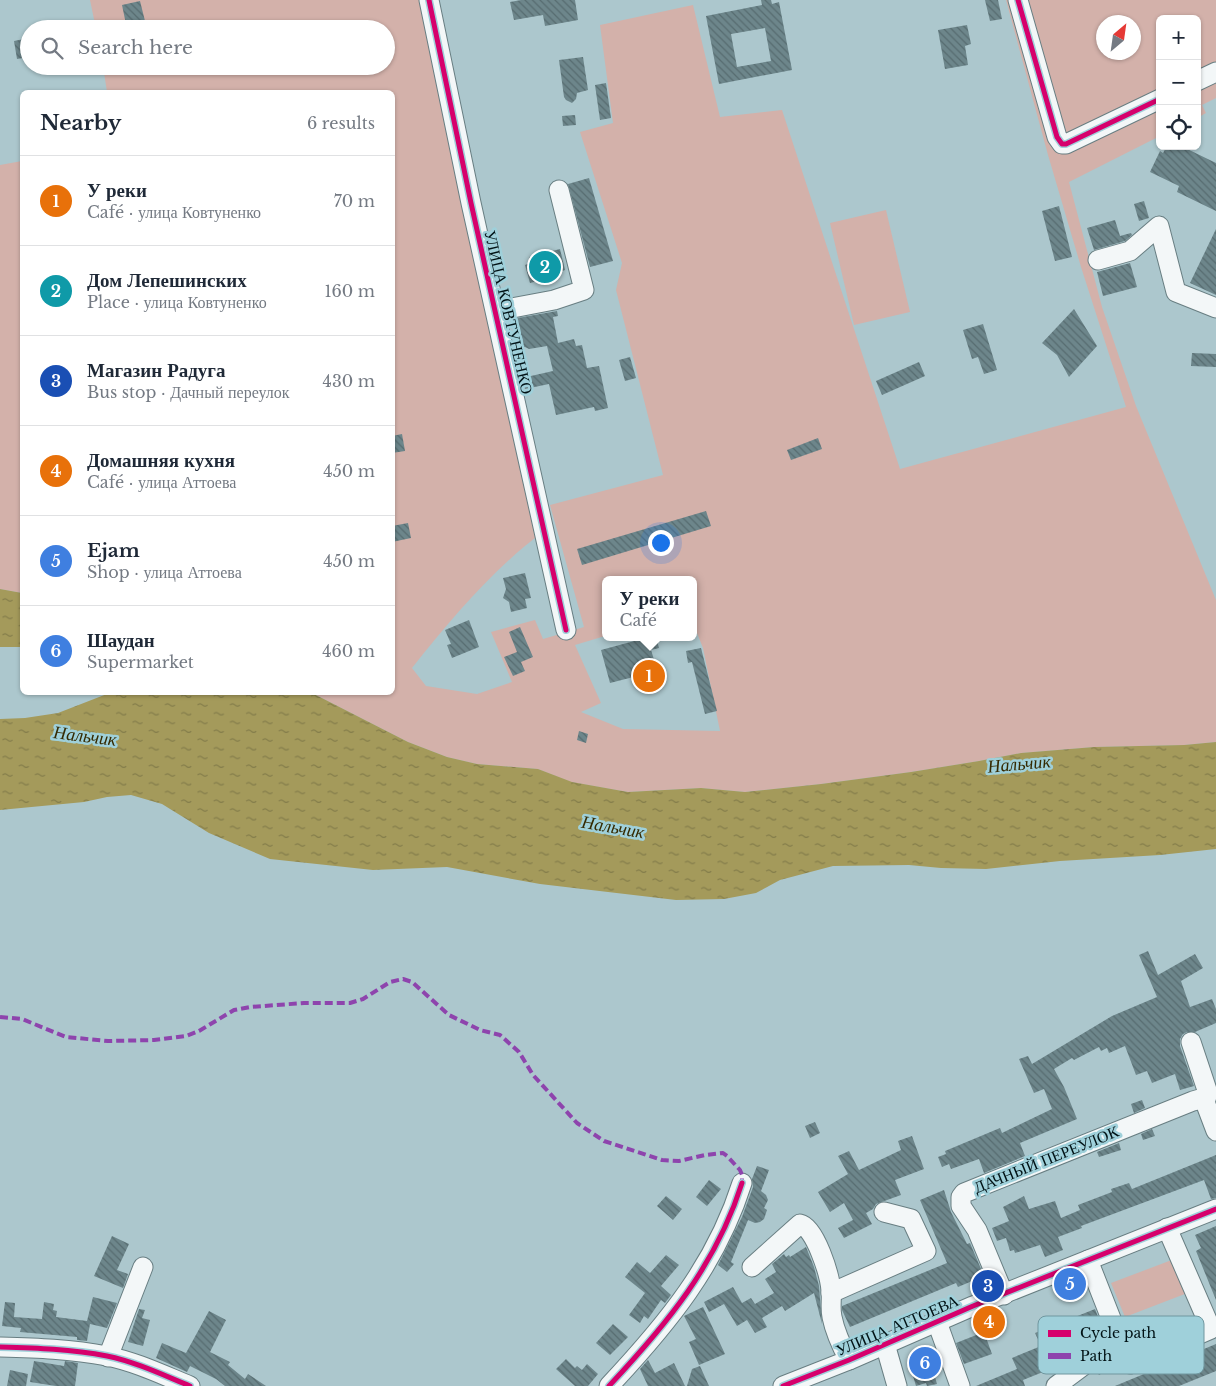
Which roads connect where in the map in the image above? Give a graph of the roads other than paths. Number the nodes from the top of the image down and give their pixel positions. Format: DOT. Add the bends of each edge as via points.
graph roads {
  1 [pos="429,0"];
  2 [pos="1018,0"];
  3 [pos="1216,72"];
  4 [pos="1201,79"];
  5 [pos="1156,101"];
  6 [pos="559,190"];
  7 [pos="1098,260"];
  8 [pos="1216,308"];
  9 [pos="496,311"];
  10 [pos="566,630"];
  11 [pos="1191,1042"];
  12 [pos="1206,1102"];
  13 [pos="1216,1132"];
  14 [pos="742,1183"];
  15 [pos="1216,1209"];
  16 [pos="884,1212"];
  17 [pos="1167,1228"];
  18 [pos="1088,1260"];
  19 [pos="143,1267"];
  20 [pos="752,1267"];
  21 [pos="831,1293"];
  22 [pos="1004,1294"];
  23 [pos="1110,1316"];
  24 [pos="937,1322"];
  25 [pos="1204,1332"];
  26 [pos="885,1344"];
  27 [pos="0,1347"];
  28 [pos="108,1357"];
  29 [pos="849,1360"];
  30 [pos="1072,1374"];
  31 [pos="190,1386"];
  32 [pos="610,1386"];
  33 [pos="783,1386"];
  34 [pos="897,1386"];
  35 [pos="960,1386"];
  36 [pos="1056,1386"];
  1 -- 9 [label="street, УЛИЦА КОВТУНЕНКО"];
  2 -- 5 [label="street" via="1060,142 1066,144"];
  3 -- 4 [label="street"];
  6 -- 9 [label="street" via="584,290 554,300"];
  7 -- 8 [label="street" via="1130,251 1159,226 1176,292"];
  9 -- 10 [label="street, УЛИЦА КОВТУНЕНКО"];
  11 -- 12 [label="street" via="1208,1093"];
  12 -- 13 [label="street"];
  12 -- 22 [label="street, ДАЧНЫЙ ПЕРЕУЛОК" via="1200,1099 1193,1101 964,1193 960,1197 961,1206 977,1230"];
  14 -- 32 [label="street" via="735,1206 699,1277 670,1318"];
  15 -- 17 [label="street, УЛИЦА АТТОЕВА"];
  16 -- 21 [label="street" via="911,1219 926,1251"];
  17 -- 18 [label="street, УЛИЦА АТТОЕВА"];
  17 -- 25 [label="street" via="1211,1329"];
  18 -- 22 [label="street, УЛИЦА АТТОЕВА"];
  18 -- 23 [label="street"];
  19 -- 28 [label="street"];
  20 -- 21 [label="street" via="800,1224 804,1225 817,1243"];
  21 -- 29 [label="street" via="832,1318"];
  22 -- 24 [label="street, УЛИЦА АТТОЕВА"];
  24 -- 26 [label="street, УЛИЦА АТТОЕВА"];
  24 -- 35 [label="street"];
  26 -- 29 [label="street, УЛИЦА АТТОЕВА"];
  26 -- 34 [label="street"];
  27 -- 28 [label="street" via="65,1350"];
  28 -- 31 [label="street" via="144,1367"];
  29 -- 33 [label="street, УЛИЦА АТТОЕВА"];
  30 -- 36 [label="street"];
}
